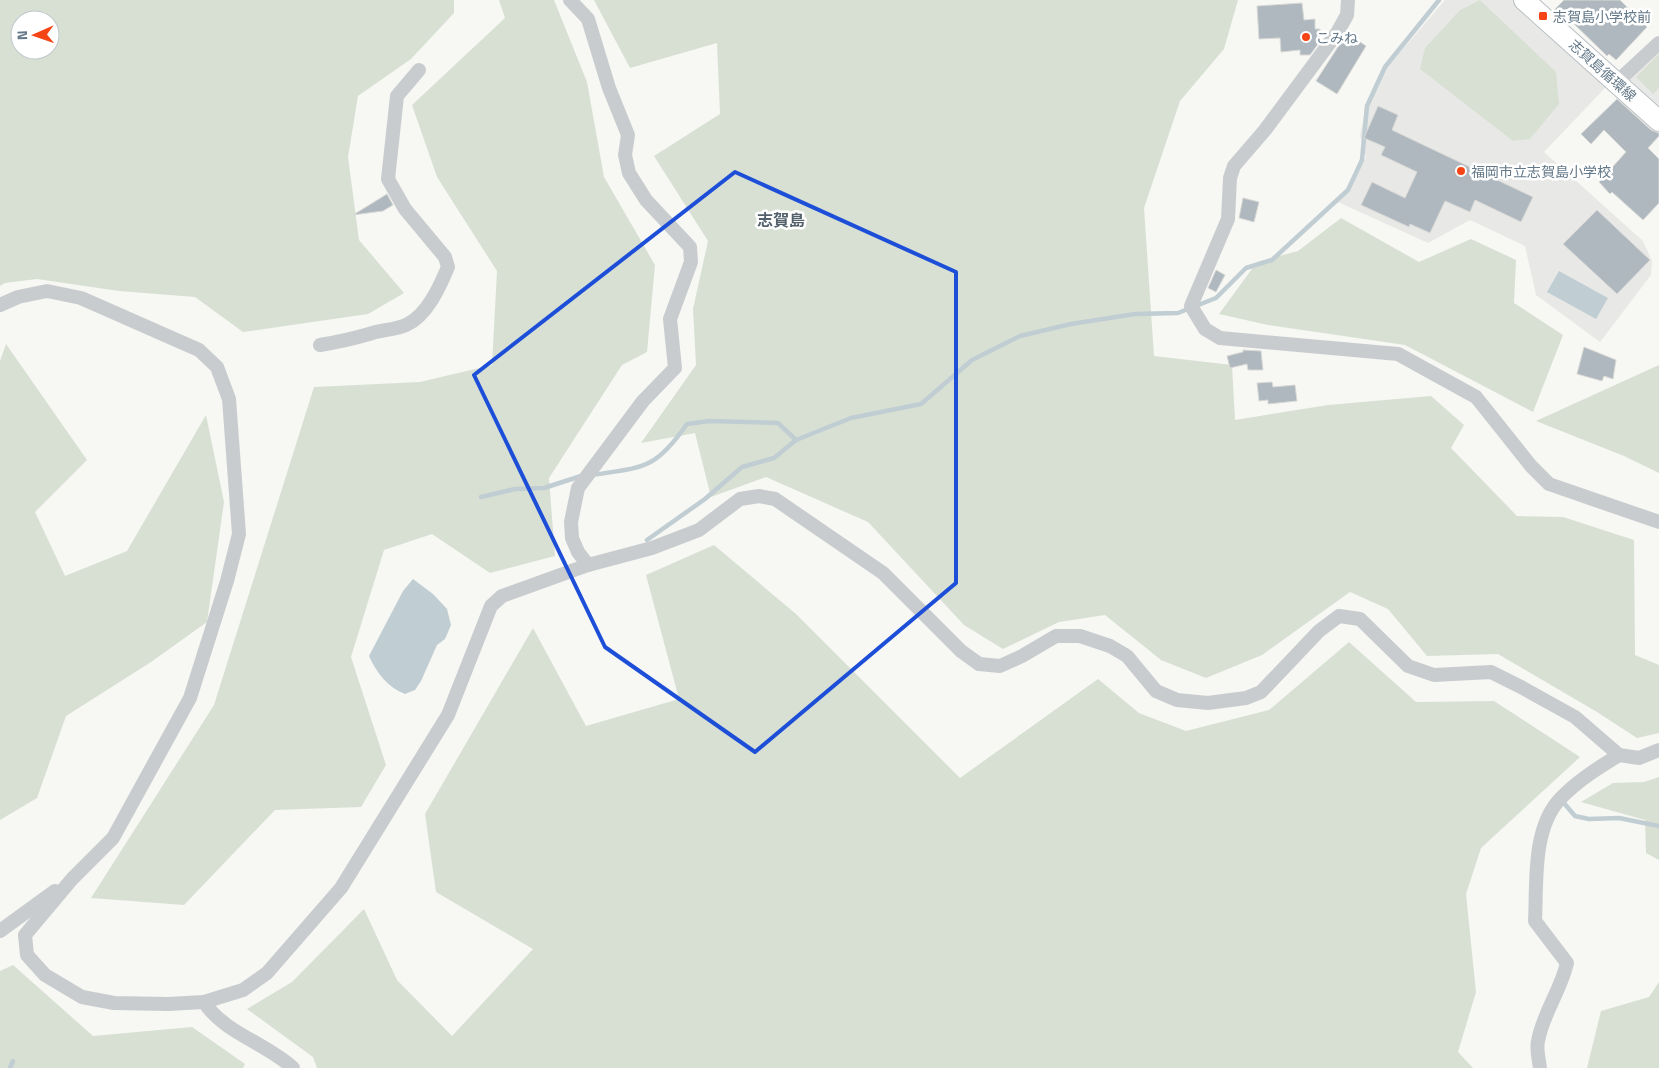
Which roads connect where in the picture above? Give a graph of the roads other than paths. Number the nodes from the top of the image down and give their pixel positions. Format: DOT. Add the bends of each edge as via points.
graph roads {
  1 [pos="570,0"];
  2 [pos="1348,0"];
  3 [pos="1524,0"];
  4 [pos="1659,43"];
  5 [pos="419,70"];
  6 [pos="1616,82"];
  7 [pos="1659,121"];
  8 [pos="0,305"];
  9 [pos="320,345"];
  10 [pos="1659,522"];
  11 [pos="588,565"];
  12 [pos="1659,750"];
  13 [pos="1619,755"];
  14 [pos="72,879"];
  15 [pos="0,931"];
  16 [pos="204,1002"];
  17 [pos="293,1068"];
  18 [pos="1540,1068"];
  1 -- 11 [label="street" via="588,19 628,136 625,155 629,173 646,200 690,247 691,262 670,319 675,368 643,401 578,488 571,522 572,538"];
  2 -- 10 [label="street" via="1347,16 1338,34 1234,166 1228,219 1191,306 1205,328 1220,338 1398,354 1476,397 1549,484"];
  3 -- 6 [label="main road, 志賀島循環線"];
  4 -- 6 [label="street"];
  5 -- 9 [label="street" via="397,96 388,179 405,209 445,257 448,267 430,301 408,324 348,341"];
  6 -- 7 [label="main road, 志賀島循環線"];
  8 -- 14 [label="street" via="18,297 47,291 81,298 199,350 217,367 229,399 239,534 190,698 113,838"];
  11 -- 13 [label="street" via="652,548 699,530 740,499 759,496 775,499 883,574 960,651 980,664 1000,666 1056,636 1080,636 1110,646 1127,656 1156,692 1177,700 1208,703 1246,698 1262,692 1319,631 1339,616 1360,620 1408,666 1434,675 1491,672 1575,717"];
  11 -- 16 [label="street" via="502,596 491,606 448,715 341,888 267,973 243,990"];
  12 -- 13 [label="street" via="1639,758"];
  13 -- 18 [label="street" via="1576,784 1559,800 1547,819 1541,838 1535,921 1566,963 1563,980 1550,1004 1537,1042"];
  14 -- 15 [label="street"];
  14 -- 16 [label="street" via="25,936 27,954 45,975 82,997 114,1003"];
  16 -- 17 [label="street" via="213,1015 280,1056"];
}
